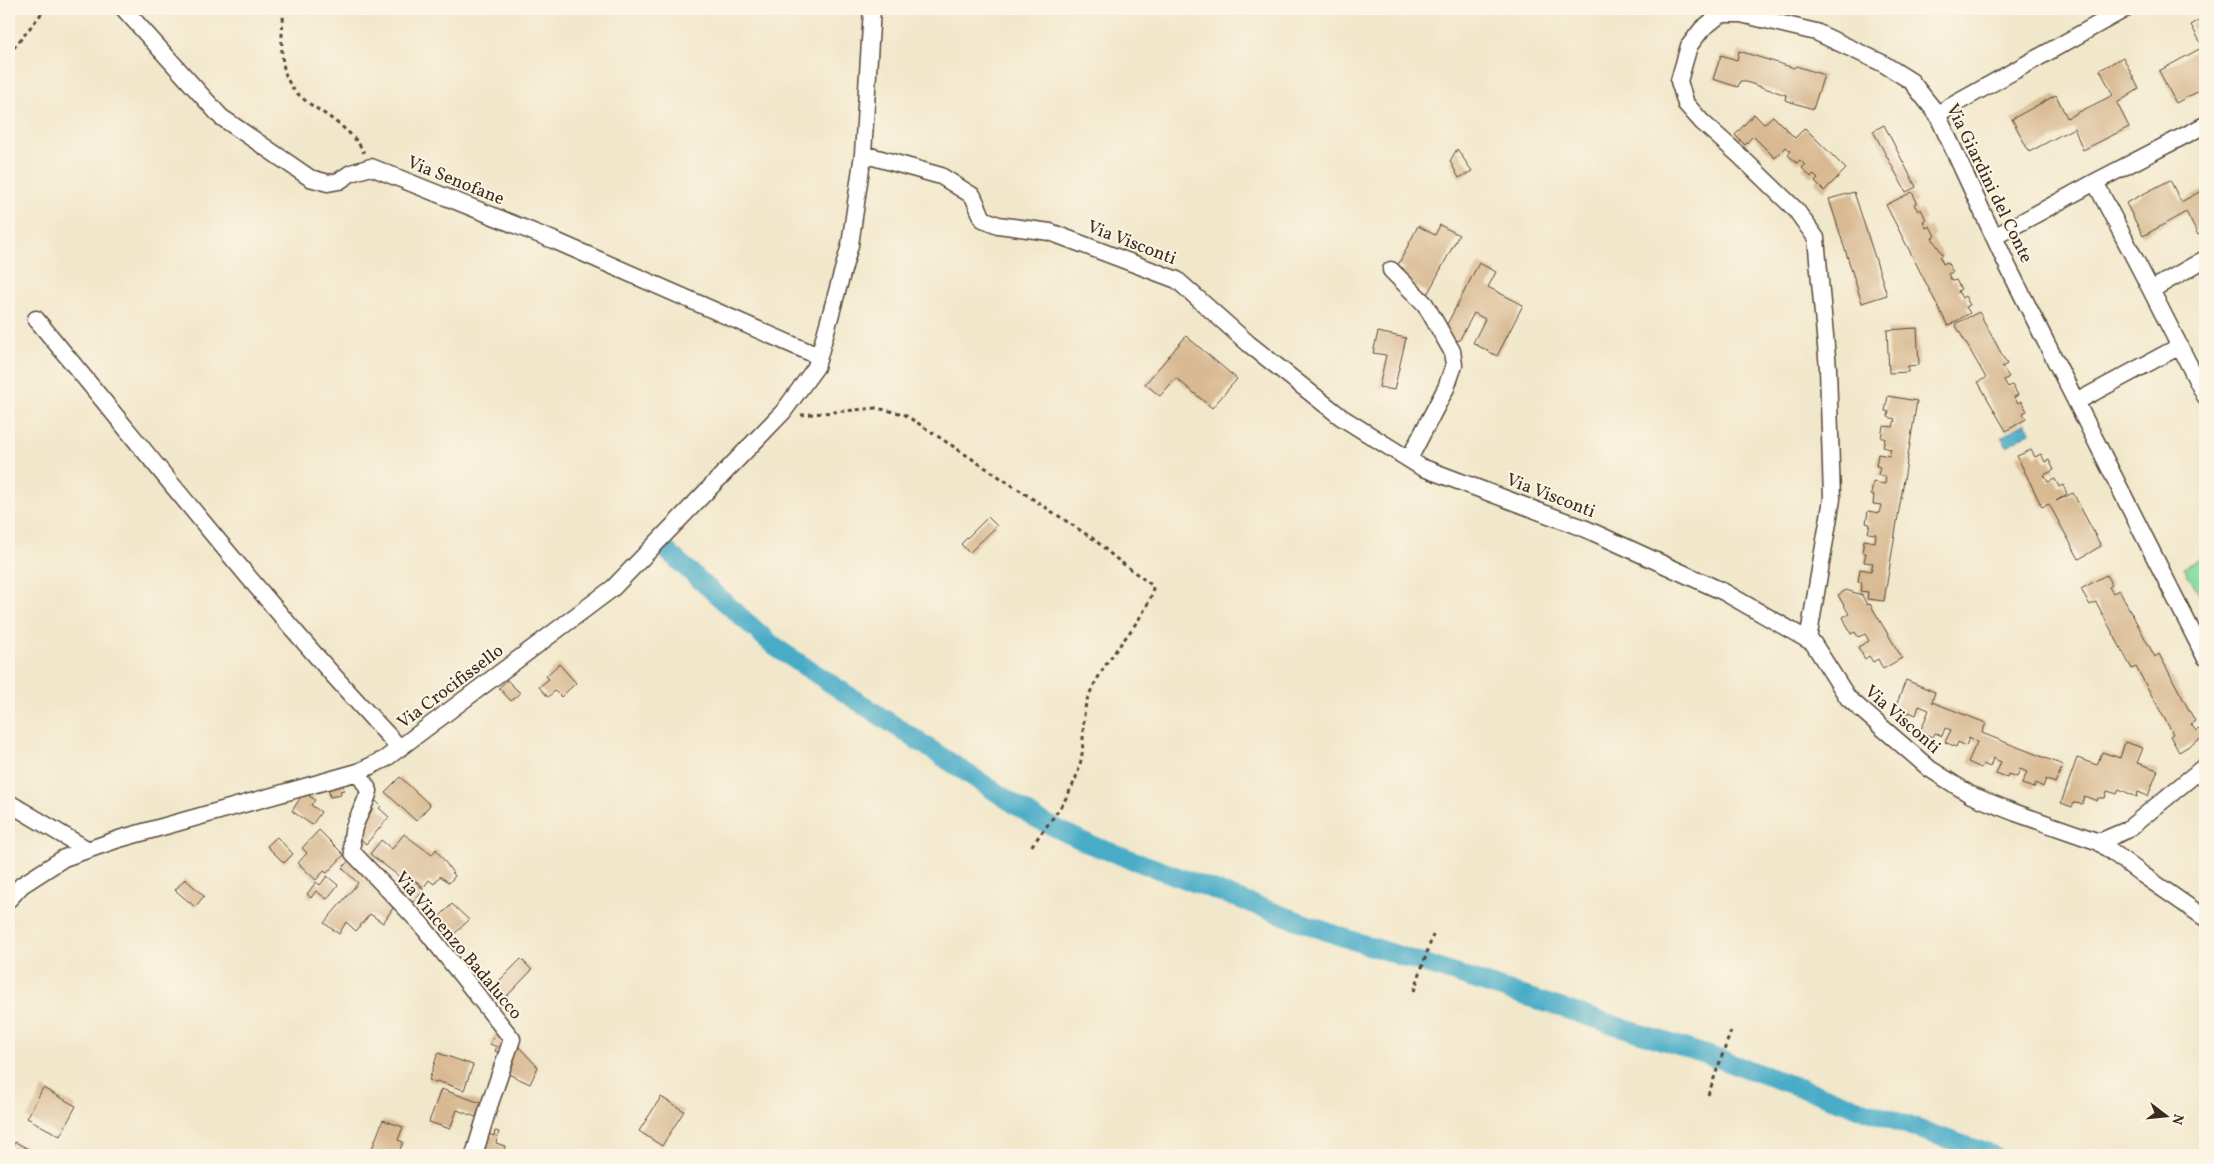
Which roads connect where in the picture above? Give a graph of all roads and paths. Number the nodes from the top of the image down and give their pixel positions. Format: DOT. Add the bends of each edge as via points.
graph roads {
  1 [pos="45,9"];
  2 [pos="124,9"];
  3 [pos="284,9"];
  4 [pos="872,9"];
  5 [pos="2125,9"];
  6 [pos="9,54"];
  7 [pos="1937,114"];
  8 [pos="2205,125"];
  9 [pos="863,154"];
  10 [pos="371,167"];
  11 [pos="2094,182"];
  12 [pos="1994,237"];
  13 [pos="2205,259"];
  14 [pos="1391,270"];
  15 [pos="2151,290"];
  16 [pos="36,319"];
  17 [pos="2180,346"];
  18 [pos="818,356"];
  19 [pos="2205,396"];
  20 [pos="2076,402"];
  21 [pos="788,407"];
  22 [pos="1409,459"];
  23 [pos="1808,640"];
  24 [pos="2205,657"];
  25 [pos="400,748"];
  26 [pos="2205,766"];
  27 [pos="358,772"];
  28 [pos="9,803"];
  29 [pos="2099,842"];
  30 [pos="1030,848"];
  31 [pos="88,850"];
  32 [pos="9,899"];
  33 [pos="2205,918"];
  34 [pos="1433,935"];
  35 [pos="1414,990"];
  36 [pos="1731,1031"];
  37 [pos="1708,1095"];
  38 [pos="474,1155"];
  1 -- 6 [label="path"];
  2 -- 10 [label="street" via="221,117 310,178 328,182"];
  3 -- 10 [label="path" via="281,44 287,80 297,94 340,124 361,145"];
  4 -- 9 [label="street, Via Crocifissello"];
  5 -- 7 [label="street"];
  7 -- 12 [label="street, Via Giardini del Conte"];
  7 -- 23 [label="street, Via Giardini del Conte" via="1912,81 1882,63 1816,32 1741,14 1720,14 1702,29 1689,46 1679,81 1686,104 1796,210 1816,238 1828,368 1832,499"];
  8 -- 11 [label="street"];
  9 -- 18 [label="street, Via Crocifissello" via="850,245"];
  9 -- 22 [label="street, Via Visconti" via="941,176 974,196 983,219 998,225 1050,232 1177,280 1249,344 1341,417"];
  10 -- 18 [label="street, Via Senofane" via="558,242"];
  11 -- 12 [label="street"];
  11 -- 15 [label="street"];
  12 -- 20 [label="street, Via Giardini del Conte"];
  13 -- 15 [label="street"];
  14 -- 22 [label="street" via="1425,304 1452,351 1454,365 1446,388"];
  15 -- 17 [label="street"];
  16 -- 25 [label="street" via="282,618"];
  17 -- 19 [label="street"];
  17 -- 20 [label="street"];
  18 -- 21 [label="street, Via Crocifissello" via="816,367"];
  20 -- 24 [label="street, Via Giardini del Conte"];
  21 -- 25 [label="street, Via Crocifissello" via="613,588"];
  21 -- 30 [label="path" via="800,415 876,408 904,414 1095,540 1153,586 1153,594 1105,666 1087,700 1081,760 1073,786"];
  22 -- 23 [label="street, Via Visconti" via="1586,529 1724,592"];
  23 -- 29 [label="street, Via Visconti" via="1848,698 1930,769 1971,795"];
  25 -- 27 [label="street, Via Crocifissello"];
  26 -- 29 [label="street" via="2127,830"];
  27 -- 31 [label="street, Via Crocifissello"];
  27 -- 38 [label="street, Via Vincenzo Badalucco" via="369,791 354,822 350,838 352,853 420,923 512,1039"];
  28 -- 31 [label="street"];
  29 -- 33 [label="street, Via Visconti"];
  31 -- 32 [label="street, Via Crocifissello" via="64,858 22,885"];
  34 -- 35 [label="path"];
  36 -- 37 [label="path"];
}
